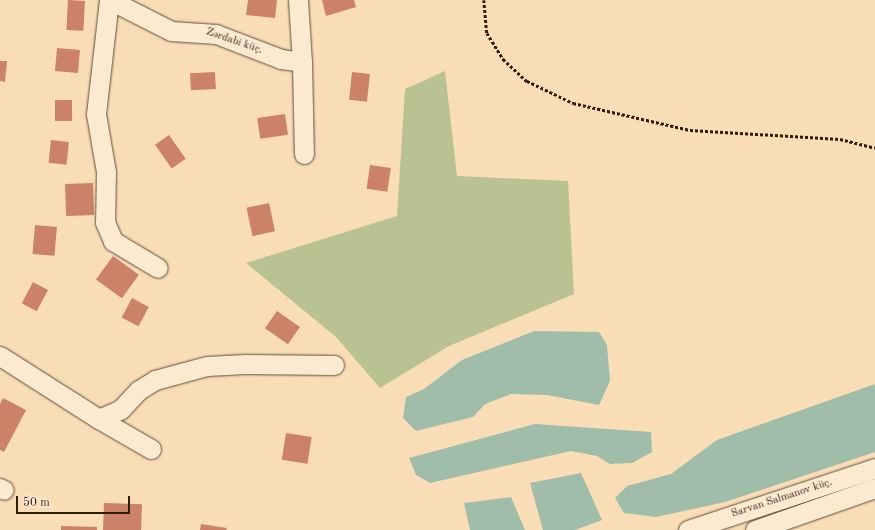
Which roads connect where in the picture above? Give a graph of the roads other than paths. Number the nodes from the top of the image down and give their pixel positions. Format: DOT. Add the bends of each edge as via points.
graph roads {
  1 [pos="109,0"];
  2 [pos="298,0"];
  3 [pos="302,62"];
  4 [pos="304,154"];
  5 [pos="158,268"];
  6 [pos="0,356"];
  7 [pos="334,365"];
  8 [pos="99,419"];
  9 [pos="151,449"];
  10 [pos="875,468"];
  11 [pos="875,488"];
  12 [pos="688,530"];
  13 [pos="755,530"];
  1 -- 3 [label="street, Zərdabi küç." via="171,31 216,34 281,58"];
  1 -- 5 [label="street" via="96,114 106,172 105,222 113,241"];
  2 -- 3 [label="street"];
  3 -- 4 [label="street"];
  6 -- 8 [label="street"];
  7 -- 8 [label="street" via="207,366 155,380 139,390 121,409"];
  8 -- 9 [label="street"];
  10 -- 12 [label="street, Sarvan Salmanov küç."];
  11 -- 13 [label="street"];
}
